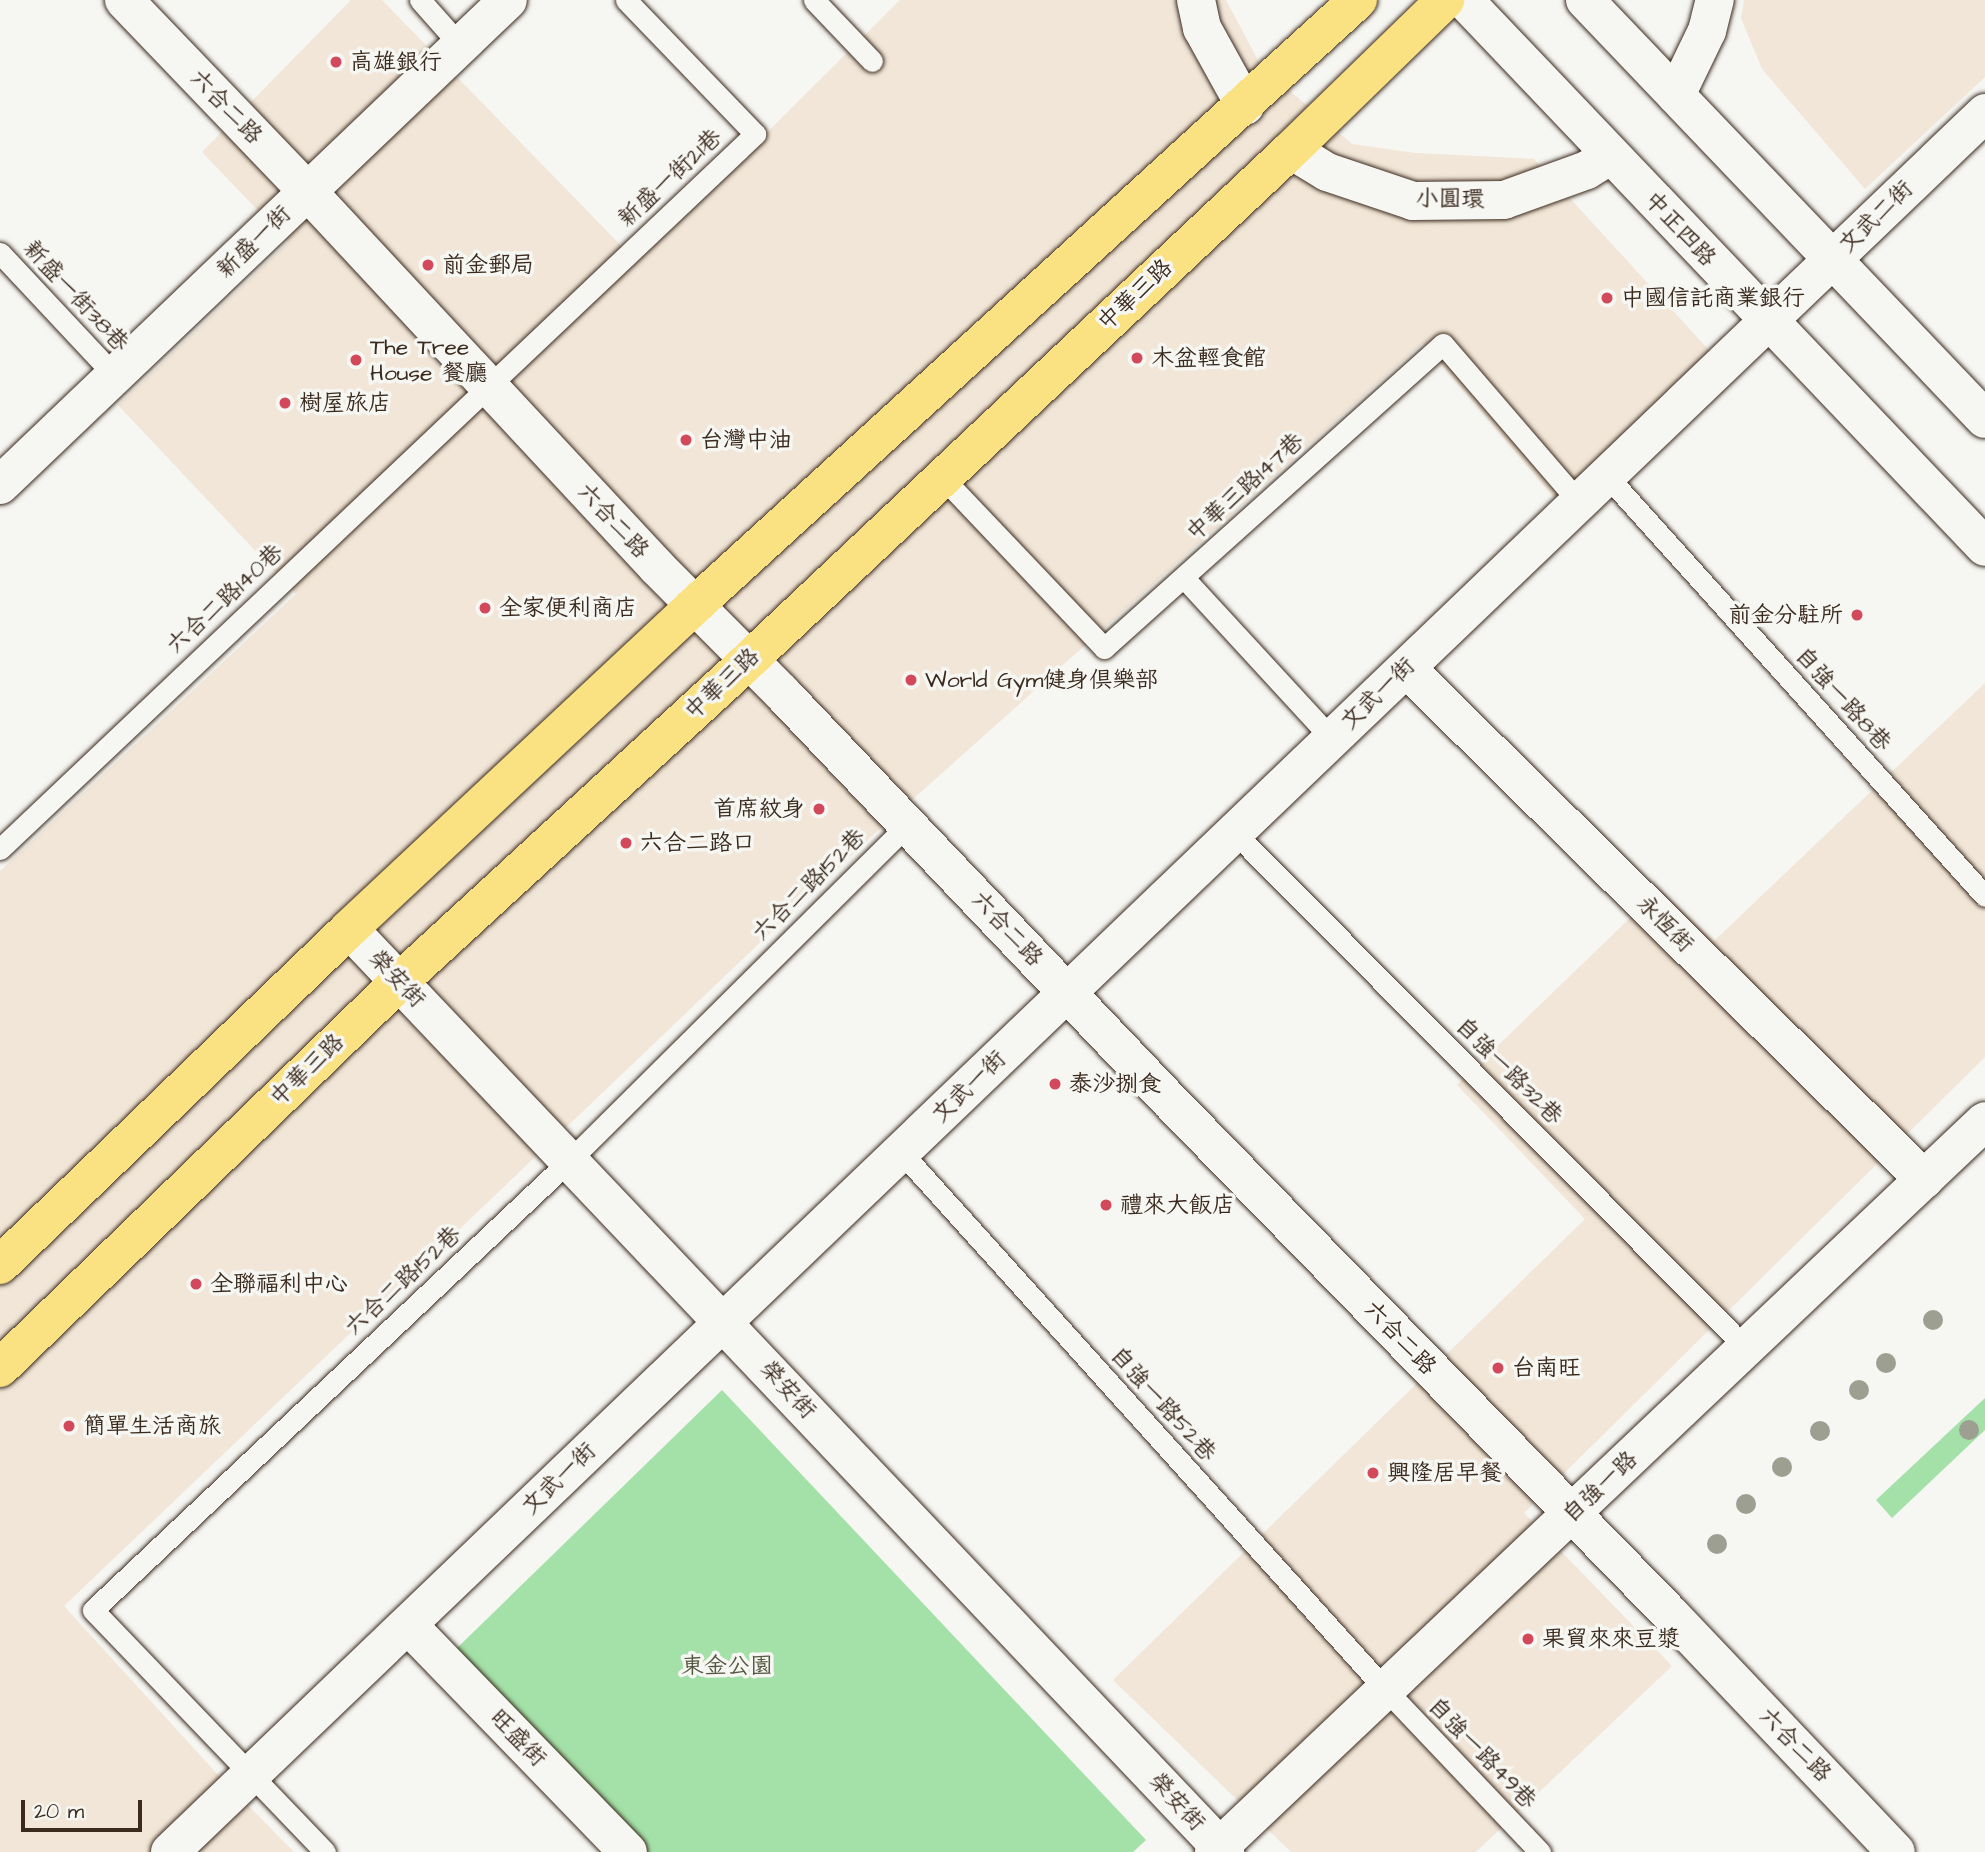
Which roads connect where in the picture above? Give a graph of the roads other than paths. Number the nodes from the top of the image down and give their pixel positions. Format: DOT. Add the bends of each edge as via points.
graph roads {
  1 [pos="124,0"];
  2 [pos="420,0"];
  3 [pos="508,0"];
  4 [pos="626,0"];
  5 [pos="814,0"];
  6 [pos="1196,0"];
  7 [pos="1358,0"];
  8 [pos="1445,0"];
  9 [pos="1464,0"];
  10 [pos="1585,0"];
  11 [pos="1715,0"];
  12 [pos="460,46"];
  13 [pos="872,61"];
  14 [pos="1676,95"];
  15 [pos="1245,106"];
  16 [pos="1985,113"];
  17 [pos="1291,150"];
  18 [pos="1611,155"];
  19 [pos="307,191"];
  20 [pos="0,253"];
  21 [pos="1833,259"];
  22 [pos="1767,321"];
  23 [pos="114,376"];
  24 [pos="487,387"];
  25 [pos="1985,419"];
  26 [pos="1606,475"];
  27 [pos="941,476"];
  28 [pos="0,485"];
  29 [pos="1578,502"];
  30 [pos="1985,547"];
  31 [pos="1184,578"];
  32 [pos="694,606"];
  33 [pos="749,660"];
  34 [pos="1406,668"];
  35 [pos="1332,739"];
  36 [pos="908,824"];
  37 [pos="1234,832"];
  38 [pos="0,849"];
  39 [pos="1985,896"];
  40 [pos="349,929"];
  41 [pos="399,982"];
  42 [pos="1067,992"];
  43 [pos="1985,1121"];
  44 [pos="901,1152"];
  45 [pos="570,1159"];
  46 [pos="1924,1179"];
  47 [pos="0,1265"];
  48 [pos="723,1322"];
  49 [pos="1746,1348"];
  50 [pos="0,1368"];
  51 [pos="1571,1514"];
  52 [pos="408,1625"];
  53 [pos="1386,1690"];
  54 [pos="250,1776"];
  55 [pos="1220,1850"];
  56 [pos="170,1852"];
  57 [pos="325,1852"];
  58 [pos="628,1852"];
  59 [pos="1541,1852"];
  60 [pos="1896,1852"];
  1 -- 19 [label="street, 六合二路"];
  2 -- 12 [label="lane"];
  3 -- 12 [label="street, 新盛一街"];
  4 -- 24 [label="lane, 新盛一街21巷" via="755,134"];
  5 -- 13 [label="lane"];
  6 -- 15 [label="street" via="1202,29"];
  7 -- 15 [label="main road"];
  8 -- 17 [label="main road, 中華三路"];
  9 -- 18 [label="street, 中正四路"];
  10 -- 14 [label="street"];
  11 -- 14 [label="street" via="1707,31"];
  12 -- 19 [label="street, 新盛一街"];
  14 -- 21 [label="street"];
  15 -- 32 [label="main road"];
  16 -- 21 [label="street, 文武二街"];
  17 -- 18 [label="street, 小圓環" via="1327,172 1413,201 1504,200 1587,170"];
  17 -- 27 [label="main road, 中華三路"];
  18 -- 22 [label="street, 中正四路"];
  19 -- 23 [label="street, 新盛一街"];
  19 -- 24 [label="street, 六合二路"];
  20 -- 23 [label="lane, 新盛一街38巷"];
  21 -- 22 [label="street, 文武二街"];
  21 -- 25 [label="street"];
  22 -- 26 [label="street, 文武一街"];
  22 -- 30 [label="street, 中正四路"];
  23 -- 28 [label="street, 新盛一街"];
  24 -- 32 [label="street, 六合二路"];
  24 -- 38 [label="lane, 六合二路140巷"];
  26 -- 29 [label="street, 文武一街"];
  26 -- 39 [label="lane, 自強一路8巷"];
  27 -- 31 [label="lane, 中華三路147巷" via="1104,648"];
  27 -- 33 [label="main road, 中華三路"];
  29 -- 31 [label="lane, 中華三路147巷" via="1443,344"];
  29 -- 34 [label="street, 文武一街"];
  31 -- 35 [label="lane"];
  32 -- 33 [label="street, 六合二路"];
  32 -- 40 [label="main road"];
  33 -- 36 [label="street, 六合二路"];
  33 -- 41 [label="main road, 中華三路"];
  34 -- 35 [label="street, 文武一街"];
  34 -- 46 [label="street, 永恆街"];
  35 -- 37 [label="street, 文武一街"];
  36 -- 42 [label="street, 六合二路"];
  36 -- 45 [label="lane, 六合二路152巷"];
  37 -- 42 [label="street, 文武一街"];
  37 -- 49 [label="lane, 自強一路32巷"];
  40 -- 41 [label="street, 榮安街"];
  40 -- 47 [label="main road"];
  41 -- 45 [label="street, 榮安街"];
  41 -- 50 [label="main road, 中華三路"];
  42 -- 44 [label="street, 文武一街"];
  42 -- 51 [label="street, 六合二路"];
  43 -- 46 [label="street, 自強一路"];
  44 -- 48 [label="street, 文武一街"];
  44 -- 53 [label="lane, 自強一路52巷"];
  45 -- 48 [label="street, 榮安街"];
  45 -- 54 [label="lane, 六合二路152巷" via="93,1610"];
  46 -- 49 [label="street, 自強一路"];
  48 -- 52 [label="street, 文武一街"];
  48 -- 55 [label="street, 榮安街"];
  49 -- 51 [label="street, 自強一路"];
  51 -- 53 [label="street, 自強一路"];
  51 -- 60 [label="street, 六合二路"];
  52 -- 54 [label="street, 文武一街"];
  52 -- 58 [label="street, 旺盛街"];
  53 -- 55 [label="street, 自強一路"];
  53 -- 59 [label="lane, 自強一路49巷"];
  54 -- 56 [label="street, 文武一街"];
  54 -- 57 [label="lane"];
}
